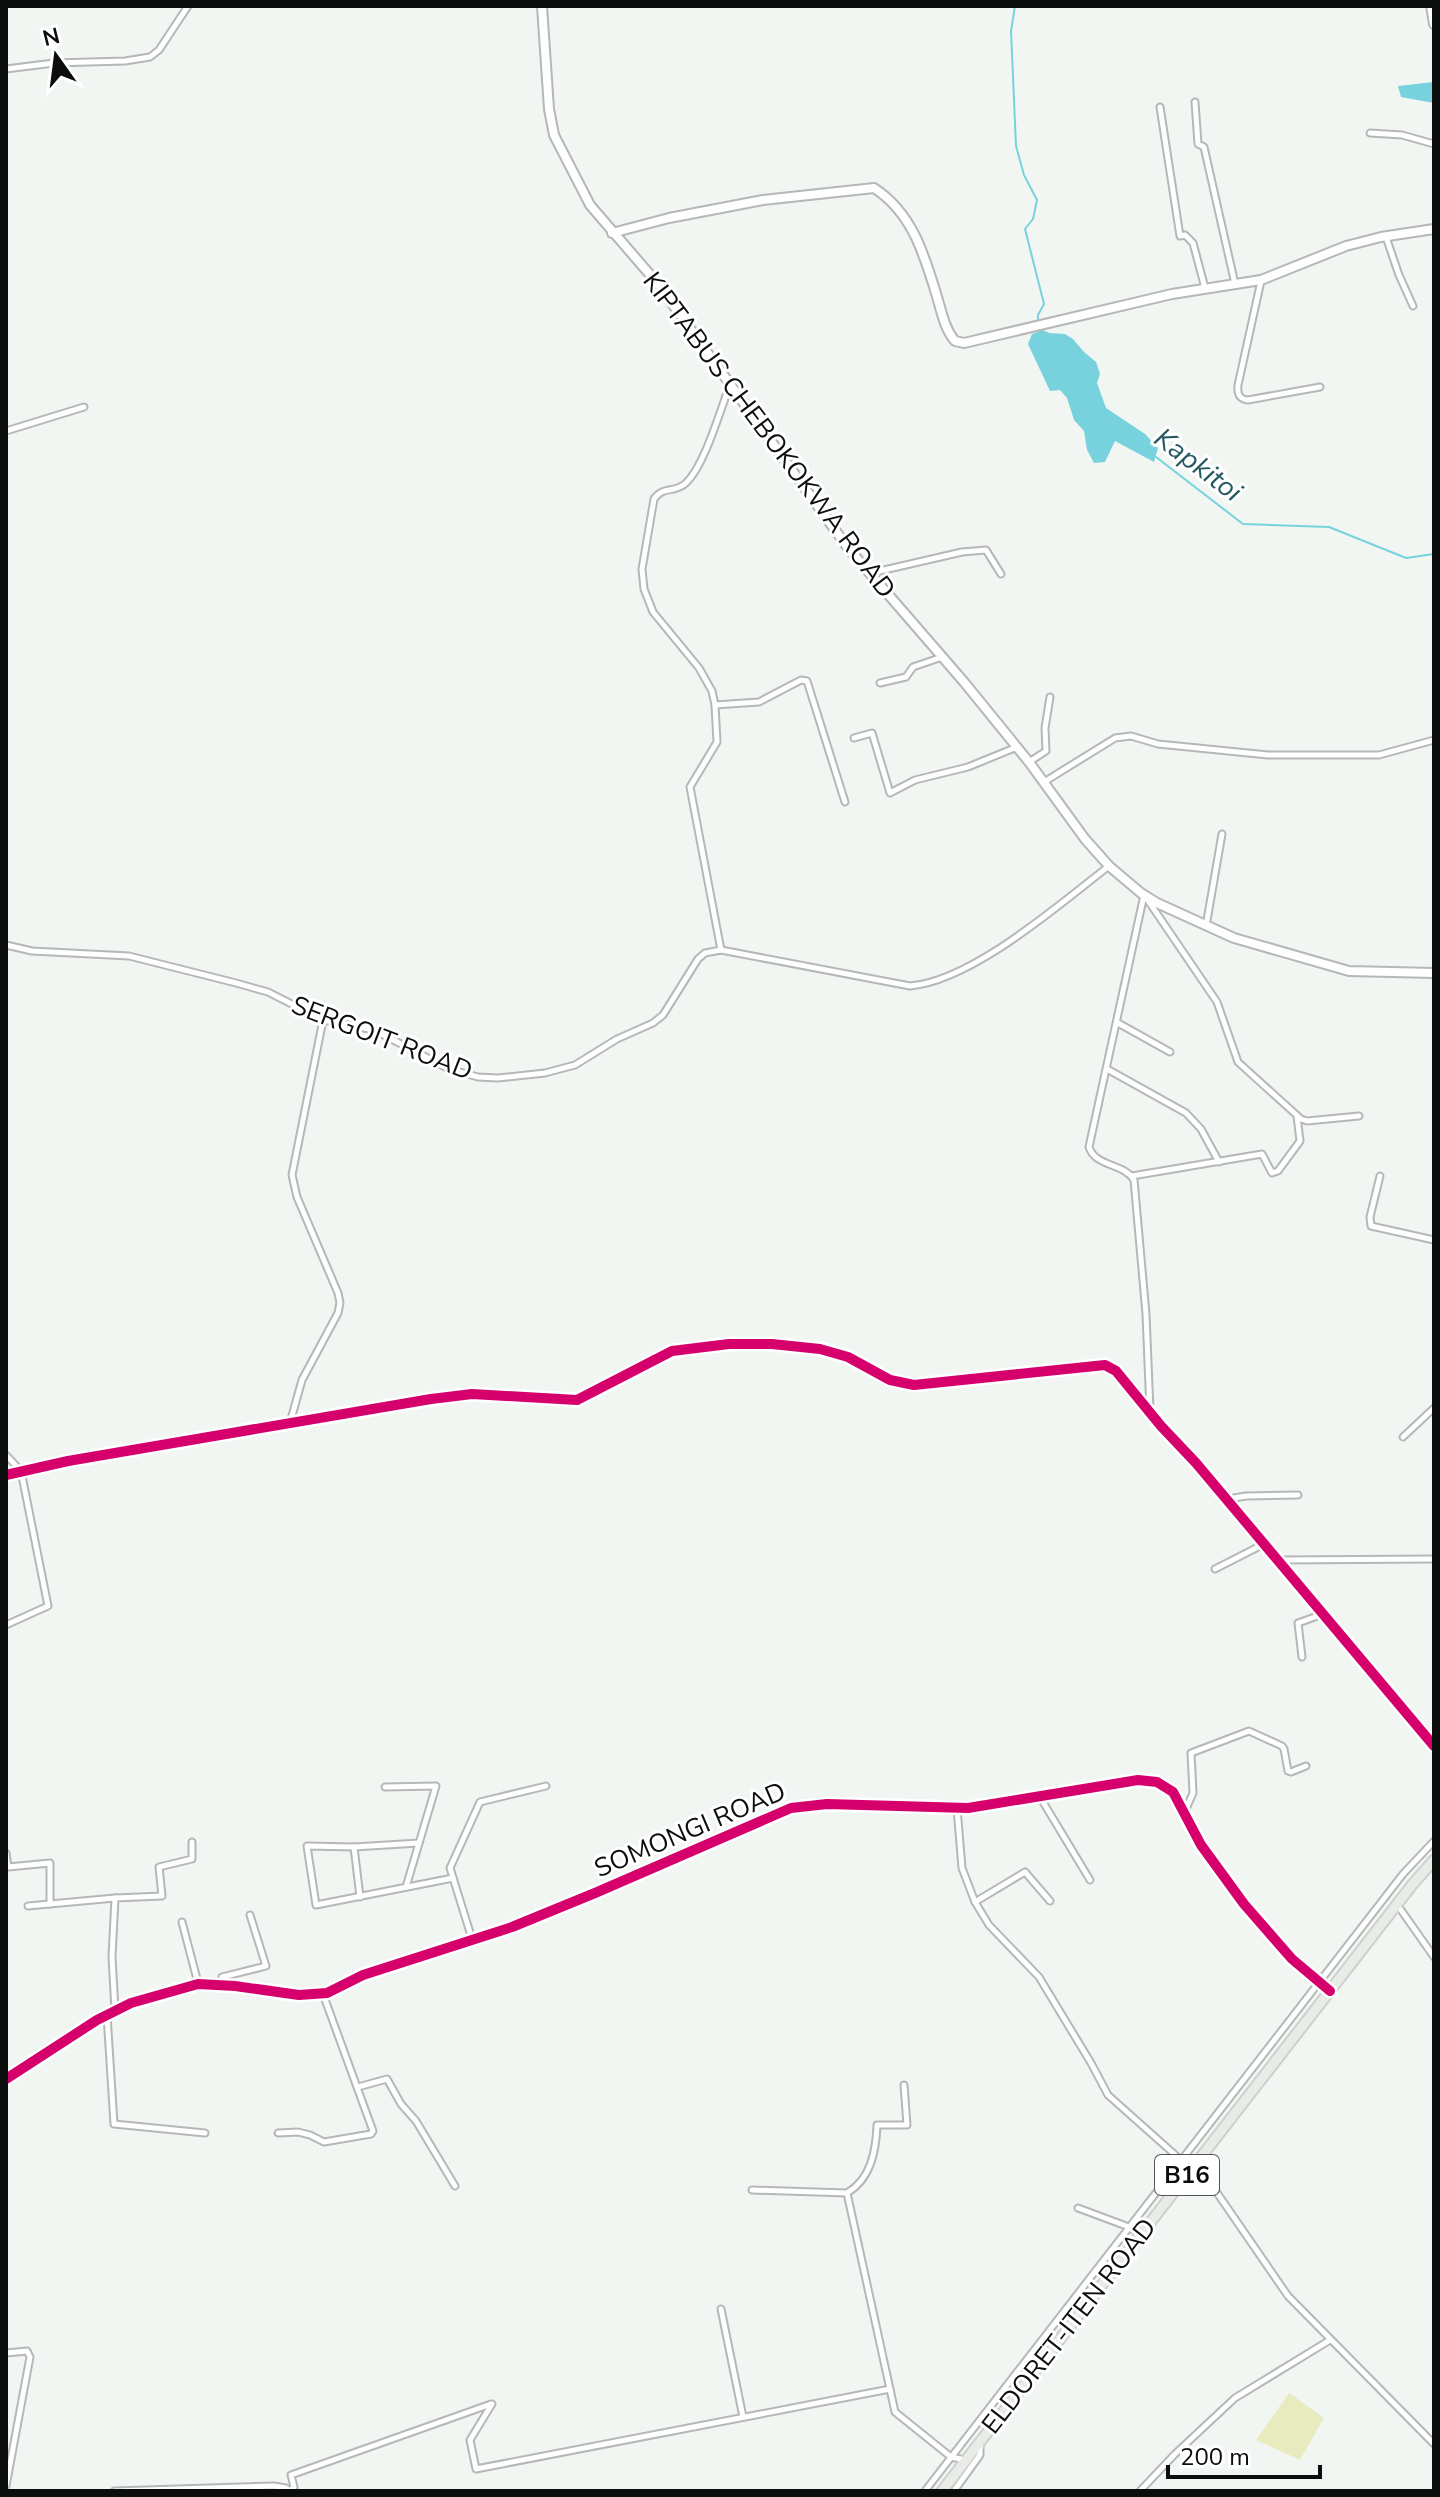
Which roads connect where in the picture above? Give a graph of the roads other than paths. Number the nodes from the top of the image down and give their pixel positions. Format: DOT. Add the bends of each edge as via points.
graph roads {
  1 [pos="188,6"];
  2 [pos="542,6"];
  3 [pos="1431,6"];
  4 [pos="1434,24"];
  5 [pos="6,69"];
  6 [pos="1195,102"];
  7 [pos="1160,107"];
  8 [pos="1370,133"];
  9 [pos="1434,144"];
  10 [pos="1434,229"];
  11 [pos="612,233"];
  12 [pos="1386,236"];
  13 [pos="1261,280"];
  14 [pos="1235,284"];
  15 [pos="1205,288"];
  16 [pos="1413,306"];
  17 [pos="730,384"];
  18 [pos="1320,387"];
  19 [pos="84,407"];
  20 [pos="6,431"];
  21 [pos="870,574"];
  22 [pos="1001,574"];
  23 [pos="943,657"];
  24 [pos="880,683"];
  25 [pos="1050,697"];
  26 [pos="715,705"];
  27 [pos="854,738"];
  28 [pos="1434,740"];
  29 [pos="1017,747"];
  30 [pos="1029,762"];
  31 [pos="1043,782"];
  32 [pos="845,802"];
  33 [pos="1222,834"];
  34 [pos="1109,866"];
  35 [pos="1144,895"];
  36 [pos="1206,926"];
  37 [pos="6,945"];
  38 [pos="721,950"];
  39 [pos="1434,973"];
  40 [pos="323,1020"];
  41 [pos="1118,1023"];
  42 [pos="1170,1052"];
  43 [pos="1107,1069"];
  44 [pos="1297,1116"];
  45 [pos="1359,1116"];
  46 [pos="1219,1162"];
  47 [pos="1132,1176"];
  48 [pos="1380,1176"];
  49 [pos="1434,1240"];
  50 [pos="1434,1408"];
  51 [pos="1150,1412"];
  52 [pos="290,1423"];
  53 [pos="1403,1437"];
  54 [pos="6,1455"];
  55 [pos="21,1471"];
  56 [pos="6,1475"];
  57 [pos="1298,1495"];
  58 [pos="1227,1499"];
  59 [pos="1265,1543"];
  60 [pos="1434,1559"];
  61 [pos="1279,1560"];
  62 [pos="1215,1569"];
  63 [pos="1324,1614"];
  64 [pos="6,1625"];
  65 [pos="1302,1657"];
  66 [pos="1434,1746"];
  67 [pos="1306,1766"];
  68 [pos="546,1786"];
  69 [pos="385,1787"];
  70 [pos="1040,1797"];
  71 [pos="957,1808"];
  72 [pos="1185,1811"];
  73 [pos="1434,1841"];
  74 [pos="192,1842"];
  75 [pos="419,1843"];
  76 [pos="354,1847"];
  77 [pos="6,1853"];
  78 [pos="1434,1860"];
  79 [pos="453,1878"];
  80 [pos="1090,1880"];
  81 [pos="406,1887"];
  82 [pos="360,1897"];
  83 [pos="115,1898"];
  84 [pos="1050,1901"];
  85 [pos="975,1902"];
  86 [pos="50,1904"];
  87 [pos="28,1906"];
  88 [pos="1401,1910"];
  89 [pos="250,1915"];
  90 [pos="182,1922"];
  91 [pos="472,1939"];
  92 [pos="1434,1957"];
  93 [pos="1321,1981"];
  94 [pos="198,1984"];
  95 [pos="223,1985"];
  96 [pos="1330,1991"];
  97 [pos="323,1994"];
  98 [pos="111,2012"];
  99 [pos="6,2079"];
  100 [pos="904,2085"];
  101 [pos="358,2087"];
  102 [pos="205,2133"];
  103 [pos="278,2133"];
  104 [pos="1182,2159"];
  105 [pos="1193,2167"];
  106 [pos="455,2186"];
  107 [pos="752,2190"];
  108 [pos="847,2193"];
  109 [pos="1078,2208"];
  110 [pos="1129,2227"];
  111 [pos="1141,2235"];
  112 [pos="721,2309"];
  113 [pos="1330,2340"];
  114 [pos="6,2353"];
  115 [pos="890,2389"];
  116 [pos="743,2417"];
  117 [pos="980,2442"];
  118 [pos="1434,2444"];
  119 [pos="951,2457"];
  120 [pos="966,2460"];
  121 [pos="6,2486"];
  122 [pos="927,2490"];
  123 [pos="957,2490"];
  124 [pos="114,2491"];
  125 [pos="290,2491"];
  126 [pos="942,2491"];
  127 [pos="1140,2491"];
  1 -- 5 [label="street" via="150,57"];
  2 -- 11 [label="street, KIPTABUS CHEBOKOKWA ROAD" via="554,135 590,205"];
  3 -- 4 [label="street"];
  6 -- 14 [label="street" via="1198,144 1204,147"];
  7 -- 15 [label="street" via="1180,236 1193,243"];
  8 -- 9 [label="street"];
  10 -- 12 [label="street"];
  11 -- 15 [label="street" via="763,200 874,188 907,219 947,328 955,341 964,343"];
  11 -- 17 [label="street, KIPTABUS CHEBOKOKWA ROAD" via="658,284"];
  12 -- 13 [label="street"];
  12 -- 16 [label="street"];
  13 -- 14 [label="street"];
  13 -- 18 [label="street" via="1239,395 1248,400"];
  14 -- 15 [label="street"];
  17 -- 21 [label="street, KIPTABUS CHEBOKOKWA ROAD"];
  17 -- 26 [label="street" via="697,467 684,485 661,490 654,499 642,569 653,612 699,668"];
  19 -- 20 [label="street"];
  21 -- 22 [label="street" via="986,550"];
  21 -- 23 [label="street, KIPTABUS CHEBOKOKWA ROAD"];
  23 -- 24 [label="street" via="910,668 906,677"];
  23 -- 29 [label="street, KIPTABUS CHEBOKOKWA ROAD"];
  25 -- 30 [label="street" via="1046,751"];
  26 -- 32 [label="street" via="759,702 807,681"];
  26 -- 38 [label="street" via="717,742 690,787"];
  27 -- 29 [label="street" via="872,733 890,793"];
  28 -- 31 [label="street" via="1379,755 1268,755 1124,736"];
  29 -- 30 [label="street, KIPTABUS CHEBOKOKWA ROAD"];
  30 -- 31 [label="street, KIPTABUS CHEBOKOKWA ROAD"];
  31 -- 34 [label="street, KIPTABUS CHEBOKOKWA ROAD"];
  33 -- 36 [label="street"];
  34 -- 35 [label="street, KIPTABUS CHEBOKOKWA ROAD"];
  34 -- 38 [label="street" via="1015,938 922,985"];
  35 -- 36 [label="street, KIPTABUS CHEBOKOKWA ROAD"];
  35 -- 41 [label="street"];
  35 -- 44 [label="street" via="1217,1002 1238,1062"];
  36 -- 39 [label="street, KIPTABUS CHEBOKOKWA ROAD" via="1349,971"];
  37 -- 40 [label="street, SERGOIT ROAD" via="151,960 268,992"];
  38 -- 40 [label="street, SERGOIT ROAD" via="698,959 653,1023 575,1065 545,1073 469,1075 374,1030"];
  40 -- 52 [label="street" via="292,1175 340,1307 302,1380"];
  41 -- 42 [label="street"];
  41 -- 43 [label="street"];
  43 -- 46 [label="street" via="1186,1113"];
  43 -- 47 [label="street" via="1090,1153"];
  44 -- 45 [label="street" via="1307,1121"];
  44 -- 46 [label="street" via="1300,1141 1278,1171 1272,1173 1262,1154"];
  46 -- 47 [label="street"];
  47 -- 51 [label="street" via="1140,1225"];
  48 -- 49 [label="street" via="1371,1226"];
  50 -- 53 [label="street"];
  51 -- 52 [label="street" via="1105,1365 914,1385 820,1349 729,1344 672,1351 577,1400 472,1394"];
  51 -- 58 [label="street"];
  52 -- 55 [label="street"];
  54 -- 55 [label="street"];
  55 -- 56 [label="street"];
  55 -- 64 [label="street" via="48,1606"];
  57 -- 58 [label="street"];
  58 -- 59 [label="street"];
  59 -- 61 [label="street"];
  59 -- 62 [label="street"];
  60 -- 61 [label="street"];
  61 -- 63 [label="street"];
  63 -- 65 [label="street" via="1298,1623"];
  63 -- 66 [label="street"];
  67 -- 72 [label="street" via="1288,1771 1282,1746 1249,1731 1191,1753 1193,1793"];
  68 -- 79 [label="street" via="480,1802 450,1868"];
  69 -- 75 [label="street" via="436,1786"];
  70 -- 71 [label="street, SOMONGI ROAD"];
  70 -- 72 [label="street, SOMONGI ROAD" via="1147,1780 1173,1792"];
  70 -- 80 [label="street"];
  71 -- 85 [label="street" via="962,1868"];
  71 -- 91 [label="street, SOMONGI ROAD" via="791,1808 595,1893"];
  72 -- 93 [label="street, SOMONGI ROAD" via="1201,1845 1244,1904 1292,1959"];
  73 -- 93 [label="street"];
  74 -- 83 [label="street" via="192,1859 159,1867 162,1896"];
  75 -- 76 [label="street"];
  75 -- 81 [label="street"];
  76 -- 82 [label="street"];
  76 -- 82 [label="street" via="307,1846 316,1905"];
  77 -- 86 [label="street" via="8,1867 50,1863"];
  78 -- 96 [label="main road, ELDORET-ITEN ROAD / B16"];
  79 -- 81 [label="street"];
  79 -- 91 [label="street"];
  81 -- 82 [label="street"];
  83 -- 86 [label="street"];
  83 -- 98 [label="street"];
  84 -- 85 [label="street" via="1025,1872"];
  85 -- 104 [label="street" via="989,1925 1039,1977 1108,2095"];
  86 -- 87 [label="street"];
  88 -- 92 [label="street"];
  89 -- 95 [label="street" via="266,1966 222,1977"];
  90 -- 94 [label="street"];
  91 -- 97 [label="street, SOMONGI ROAD"];
  93 -- 96 [label="street, SOMONGI ROAD"];
  93 -- 104 [label="street"];
  94 -- 95 [label="street, SOMONGI ROAD"];
  94 -- 98 [label="street, SOMONGI ROAD"];
  95 -- 97 [label="street, SOMONGI ROAD"];
  96 -- 105 [label="main road, ELDORET-ITEN ROAD / B16"];
  97 -- 101 [label="street"];
  98 -- 99 [label="street, SOMONGI ROAD"];
  98 -- 102 [label="street" via="114,2124"];
  100 -- 108 [label="street" via="907,2125 877,2125 876,2154 856,2188"];
  101 -- 103 [label="street" via="371,2134 324,2142 298,2132"];
  101 -- 106 [label="street" via="387,2079"];
  104 -- 105 [label="street"];
  104 -- 110 [label="street"];
  105 -- 111 [label="main road, ELDORET-ITEN ROAD / B16"];
  105 -- 113 [label="street" via="1202,2171 1288,2296"];
  107 -- 108 [label="street"];
  108 -- 115 [label="street"];
  109 -- 110 [label="street"];
  110 -- 111 [label="street"];
  110 -- 119 [label="street"];
  111 -- 117 [label="main road, ELDORET-ITEN ROAD / B16"];
  112 -- 116 [label="street"];
  113 -- 118 [label="street"];
  113 -- 127 [label="street" via="1235,2398"];
  114 -- 121 [label="street" via="21,2350 30,2357"];
  115 -- 116 [label="street"];
  115 -- 119 [label="street" via="895,2412"];
  116 -- 125 [label="street" via="476,2469 470,2440 492,2404 291,2475"];
  117 -- 120 [label="main road, ELDORET-ITEN ROAD / B16"];
  117 -- 123 [label="street" via="980,2455"];
  119 -- 120 [label="street"];
  119 -- 122 [label="street"];
  120 -- 126 [label="main road, ELDORET-ITEN ROAD / B16"];
  124 -- 125 [label="street" via="274,2486"];
}
